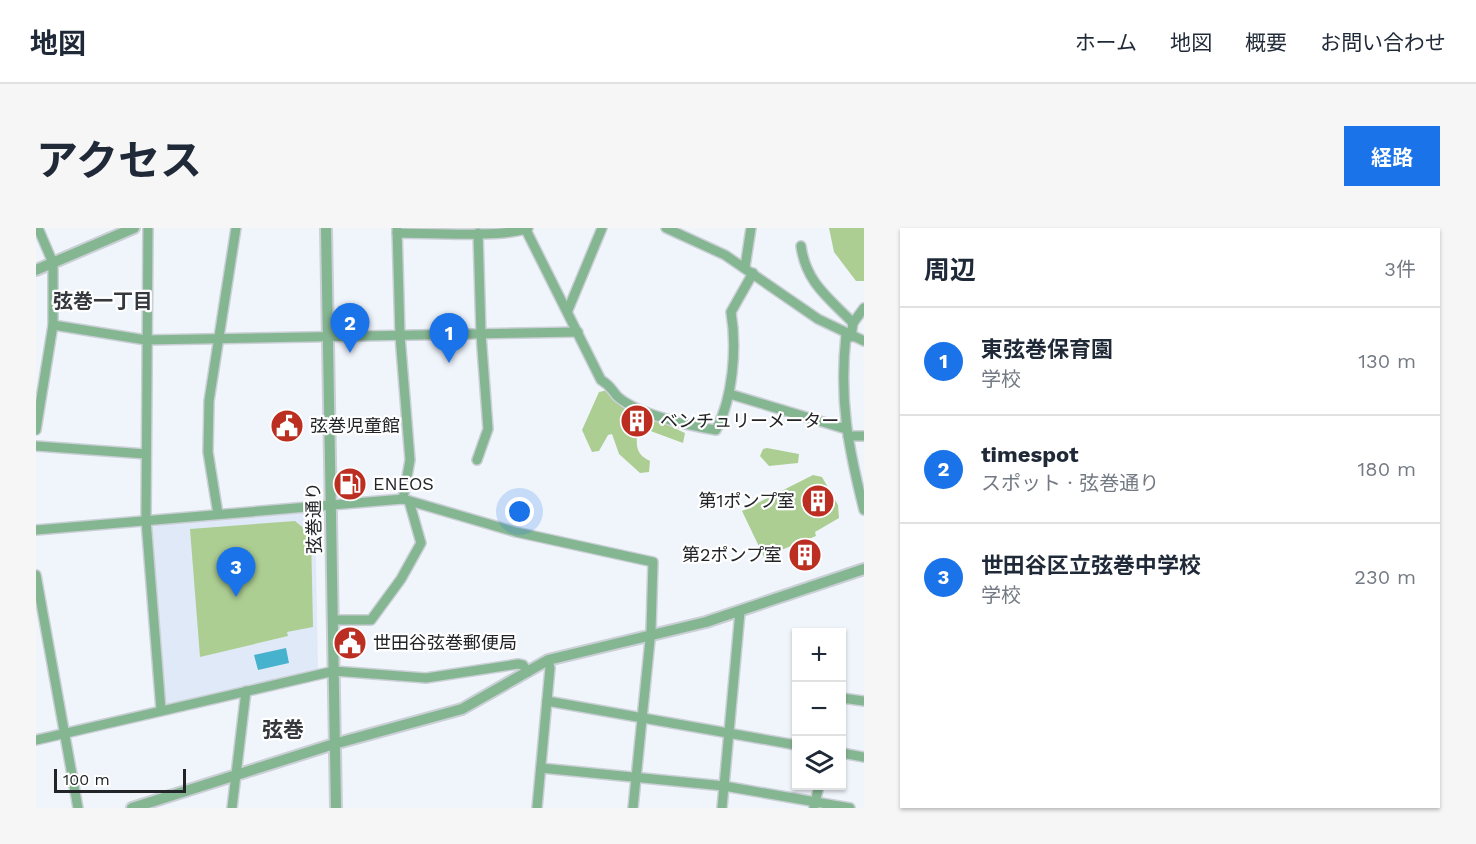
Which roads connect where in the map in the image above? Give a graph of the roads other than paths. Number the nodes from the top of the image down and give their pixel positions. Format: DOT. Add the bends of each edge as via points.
graph roads {
  1 [pos="38,228"];
  2 [pos="134,228"];
  3 [pos="148,228"];
  4 [pos="236,228"];
  5 [pos="326,228"];
  6 [pos="526,228"];
  7 [pos="602,228"];
  8 [pos="666,228"];
  9 [pos="751,228"];
  10 [pos="397,231"];
  11 [pos="478,233"];
  12 [pos="801,246"];
  13 [pos="53,262"];
  14 [pos="36,270"];
  15 [pos="749,270"];
  16 [pos="864,308"];
  17 [pos="568,310"];
  18 [pos="853,323"];
  19 [pos="53,325"];
  20 [pos="578,332"];
  21 [pos="481,334"];
  22 [pos="400,336"];
  23 [pos="849,336"];
  24 [pos="327,338"];
  25 [pos="217,339"];
  26 [pos="146,340"];
  27 [pos="864,341"];
  28 [pos="733,395"];
  29 [pos="36,430"];
  30 [pos="847,432"];
  31 [pos="864,436"];
  32 [pos="36,446"];
  33 [pos="146,454"];
  34 [pos="477,460"];
  35 [pos="406,500"];
  36 [pos="331,505"];
  37 [pos="864,510"];
  38 [pos="218,514"];
  39 [pos="146,520"];
  40 [pos="36,530"];
  41 [pos="864,568"];
  42 [pos="36,575"];
  43 [pos="740,612"];
  44 [pos="333,620"];
  45 [pos="650,637"];
  46 [pos="548,660"];
  47 [pos="333,671"];
  48 [pos="528,672"];
  49 [pos="246,691"];
  50 [pos="846,699"];
  51 [pos="547,701"];
  52 [pos="864,701"];
  53 [pos="161,710"];
  54 [pos="641,718"];
  55 [pos="65,732"];
  56 [pos="730,733"];
  57 [pos="36,740"];
  58 [pos="334,744"];
  59 [pos="792,744"];
  60 [pos="846,754"];
  61 [pos="864,757"];
  62 [pos="541,768"];
  63 [pos="237,776"];
  64 [pos="636,777"];
  65 [pos="724,786"];
  66 [pos="818,790"];
  67 [pos="815,805"];
  68 [pos="78,808"];
  69 [pos="132,808"];
  70 [pos="232,808"];
  71 [pos="336,808"];
  72 [pos="537,808"];
  73 [pos="633,808"];
  74 [pos="722,808"];
  75 [pos="850,808"];
  1 -- 13 [label="street"];
  2 -- 13 [label="street"];
  3 -- 26 [label="street"];
  4 -- 25 [label="street"];
  5 -- 24 [label="street, 弦巻通り"];
  6 -- 11 [label="street"];
  6 -- 17 [label="street"];
  7 -- 17 [label="street"];
  8 -- 15 [label="street"];
  9 -- 15 [label="street"];
  10 -- 11 [label="street"];
  10 -- 22 [label="street"];
  11 -- 21 [label="street"];
  12 -- 18 [label="street" via="803,265 812,282"];
  13 -- 14 [label="street"];
  13 -- 19 [label="street"];
  15 -- 20 [label="street" via="732,307 728,392 716,430 678,423 618,396 601,380"];
  15 -- 23 [label="street"];
  16 -- 18 [label="street"];
  17 -- 20 [label="street"];
  18 -- 23 [label="street"];
  19 -- 26 [label="street"];
  19 -- 29 [label="street"];
  20 -- 21 [label="street"];
  21 -- 22 [label="street"];
  21 -- 34 [label="street" via="488,432"];
  22 -- 24 [label="street"];
  22 -- 35 [label="street" via="410,460"];
  23 -- 27 [label="street"];
  23 -- 30 [label="street" via="842,396"];
  24 -- 25 [label="street"];
  24 -- 36 [label="street, 弦巻通り"];
  25 -- 26 [label="street"];
  25 -- 38 [label="street" via="208,401 208,452"];
  26 -- 33 [label="street"];
  28 -- 30 [label="street"];
  30 -- 31 [label="street"];
  30 -- 37 [label="street"];
  32 -- 33 [label="street"];
  33 -- 39 [label="street"];
  35 -- 36 [label="street"];
  35 -- 44 [label="street" via="421,543 401,579 371,620"];
  35 -- 45 [label="street" via="548,540 652,562"];
  36 -- 38 [label="street"];
  36 -- 44 [label="street, 弦巻通り"];
  38 -- 39 [label="street"];
  39 -- 40 [label="street"];
  39 -- 53 [label="street"];
  41 -- 43 [label="street"];
  42 -- 55 [label="street"];
  43 -- 45 [label="street"];
  43 -- 56 [label="street"];
  44 -- 47 [label="street, 弦巻通り"];
  45 -- 46 [label="street"];
  45 -- 54 [label="street"];
  46 -- 48 [label="street"];
  46 -- 51 [label="street"];
  47 -- 48 [label="street" via="426,678 518,664"];
  47 -- 49 [label="street"];
  47 -- 58 [label="street, 弦巻通り"];
  48 -- 58 [label="street" via="462,709"];
  49 -- 53 [label="street"];
  49 -- 63 [label="street"];
  50 -- 52 [label="street"];
  51 -- 54 [label="street"];
  51 -- 62 [label="street"];
  53 -- 55 [label="street"];
  54 -- 56 [label="street"];
  54 -- 64 [label="street"];
  55 -- 57 [label="street"];
  55 -- 68 [label="street"];
  56 -- 59 [label="street"];
  56 -- 65 [label="street"];
  58 -- 63 [label="street"];
  58 -- 71 [label="street, 弦巻通り"];
  60 -- 61 [label="street"];
  62 -- 64 [label="street"];
  62 -- 72 [label="street"];
  63 -- 69 [label="street"];
  63 -- 70 [label="street"];
  64 -- 65 [label="street"];
  64 -- 73 [label="street"];
  65 -- 67 [label="street"];
  65 -- 74 [label="street"];
  66 -- 67 [label="street"];
  67 -- 75 [label="street"];
}
